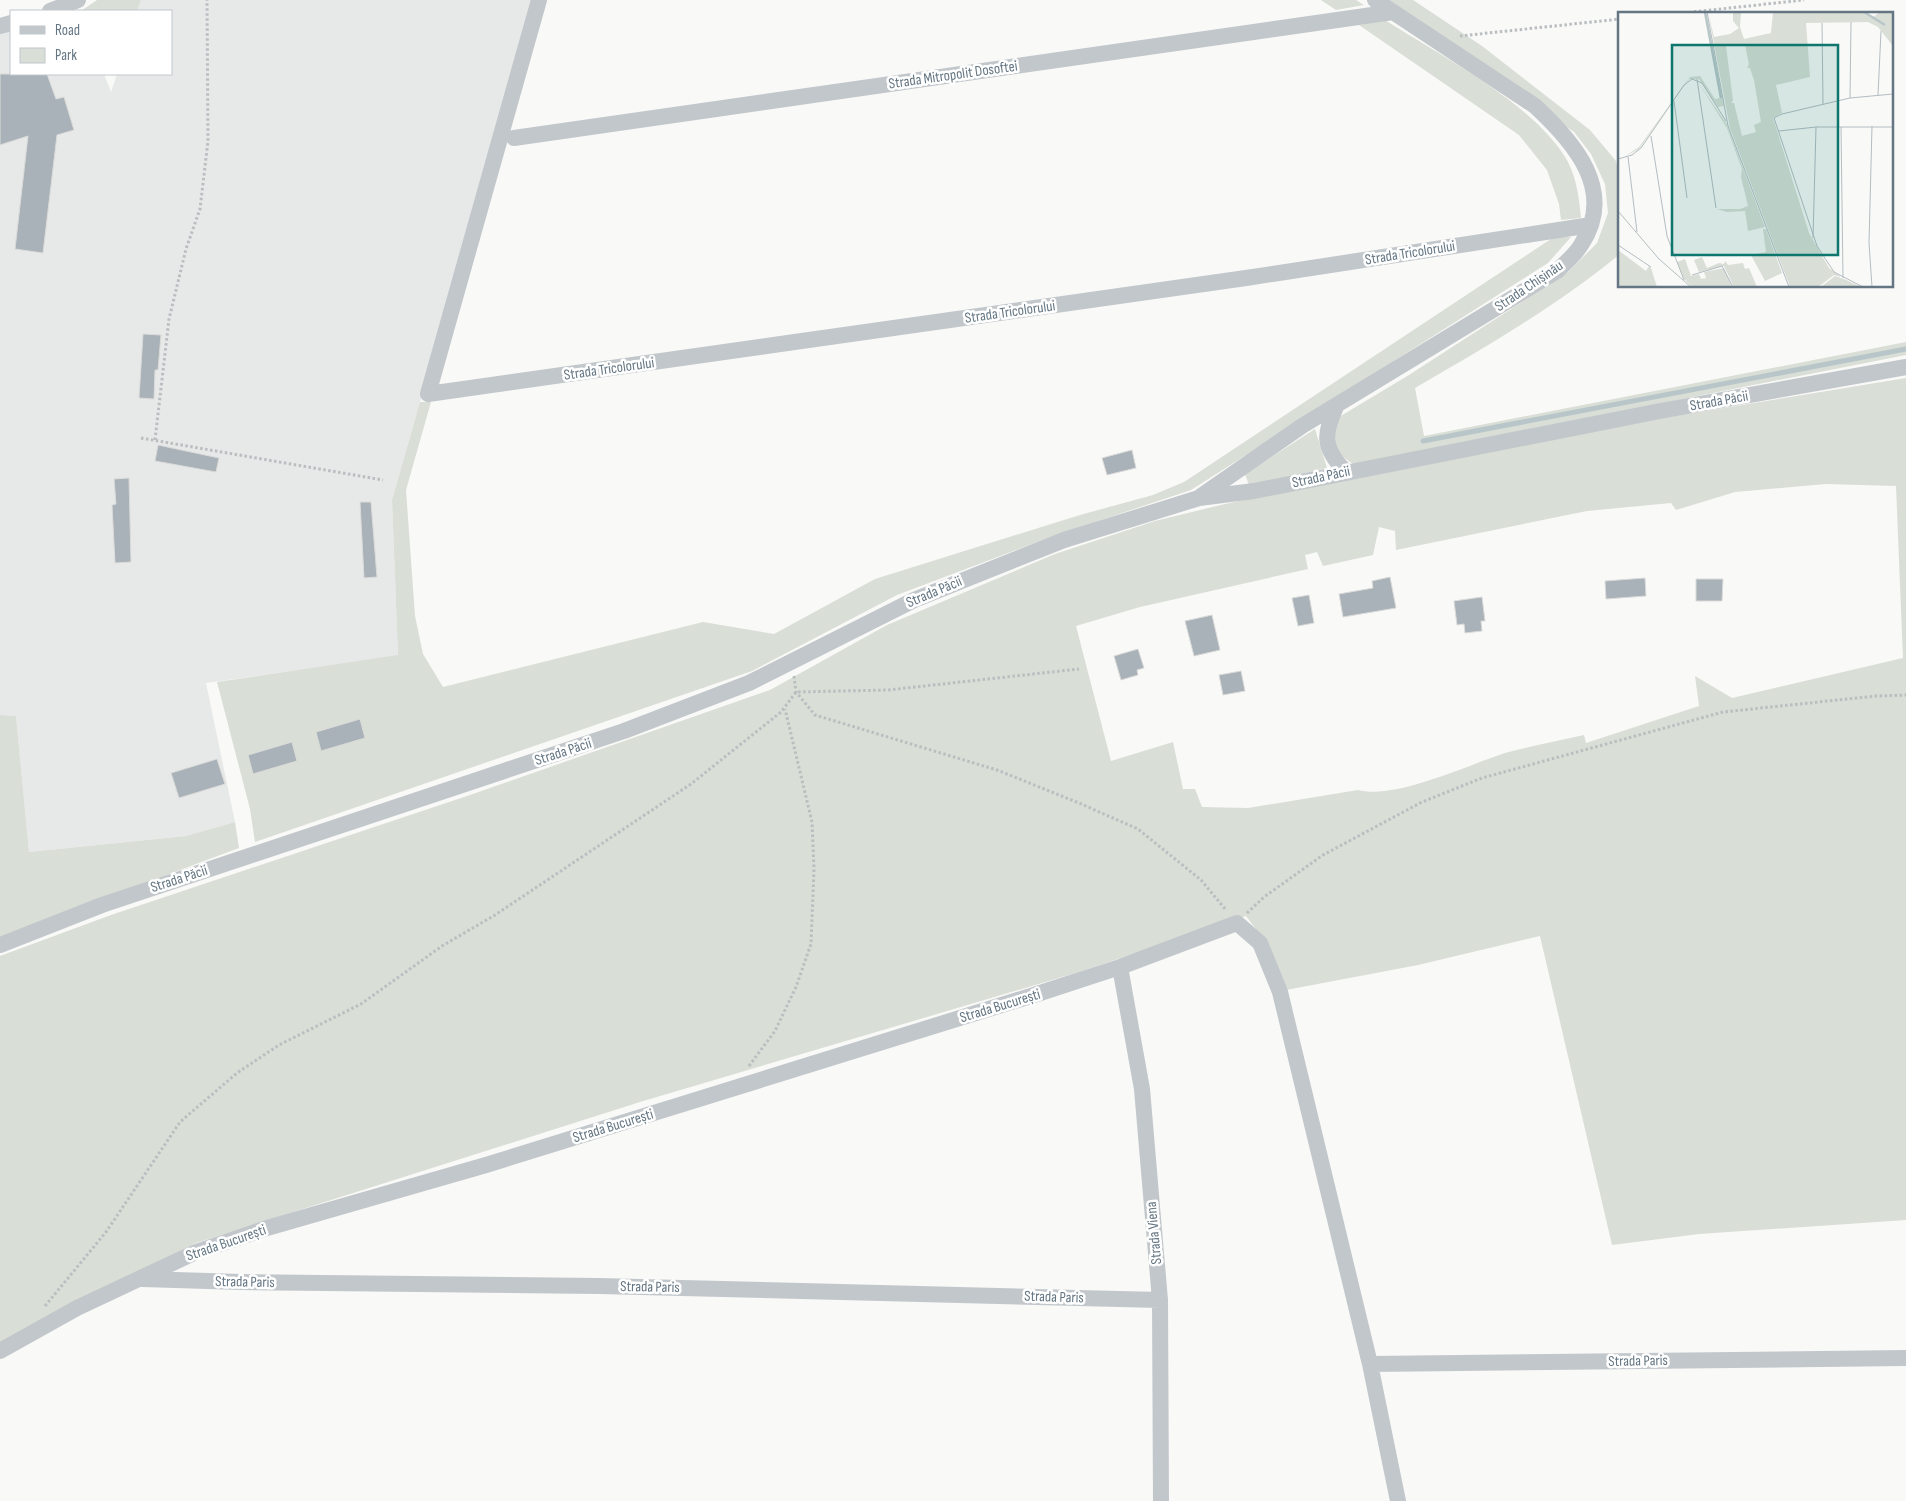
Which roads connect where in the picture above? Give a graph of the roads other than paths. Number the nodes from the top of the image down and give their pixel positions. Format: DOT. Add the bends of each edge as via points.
graph roads {
  1 [pos="78,0"];
  2 [pos="539,0"];
  3 [pos="1375,0"];
  4 [pos="53,10"];
  5 [pos="1393,12"];
  6 [pos="514,138"];
  7 [pos="1591,225"];
  8 [pos="1906,368"];
  9 [pos="1336,407"];
  10 [pos="1345,471"];
  11 [pos="1199,498"];
  12 [pos="0,945"];
  13 [pos="1120,967"];
  14 [pos="139,1278"];
  15 [pos="1160,1300"];
  16 [pos="0,1351"];
  17 [pos="1906,1358"];
  18 [pos="1370,1364"];
  19 [pos="1161,1501"];
  20 [pos="1398,1501"];
  1 -- 4 [label="street"];
  2 -- 7 [label="street, Strada Tricolorului" via="428,394 1227,281"];
  3 -- 5 [label="street, Strada Chișinău"];
  5 -- 6 [label="street, Strada Mitropolit Dosoftei"];
  5 -- 7 [label="street, Strada Chișinău" via="1535,106 1558,127 1579,154 1590,178 1594,199"];
  7 -- 9 [label="street, Strada Chișinău" via="1580,246 1557,271"];
  8 -- 10 [label="street, Strada Păcii"];
  9 -- 10 [label="street" via="1327,426 1327,445"];
  9 -- 11 [label="street, Strada Chișinău" via="1302,426"];
  10 -- 11 [label="street, Strada Păcii" via="1254,491"];
  11 -- 12 [label="street, Strada Păcii" via="1064,540 994,567 914,600 748,683 624,731 102,905"];
  13 -- 14 [label="street, Strada București" via="486,1165 267,1228 196,1252"];
  13 -- 15 [label="street, Strada Viena" via="1142,1089"];
  13 -- 18 [label="street, Strada București" via="1236,923 1260,943 1280,992"];
  14 -- 15 [label="street, Strada Paris"];
  14 -- 16 [label="street, Strada București"];
  15 -- 19 [label="street, Strada Viena"];
  17 -- 18 [label="street, Strada Paris"];
  18 -- 20 [label="street"];
}
